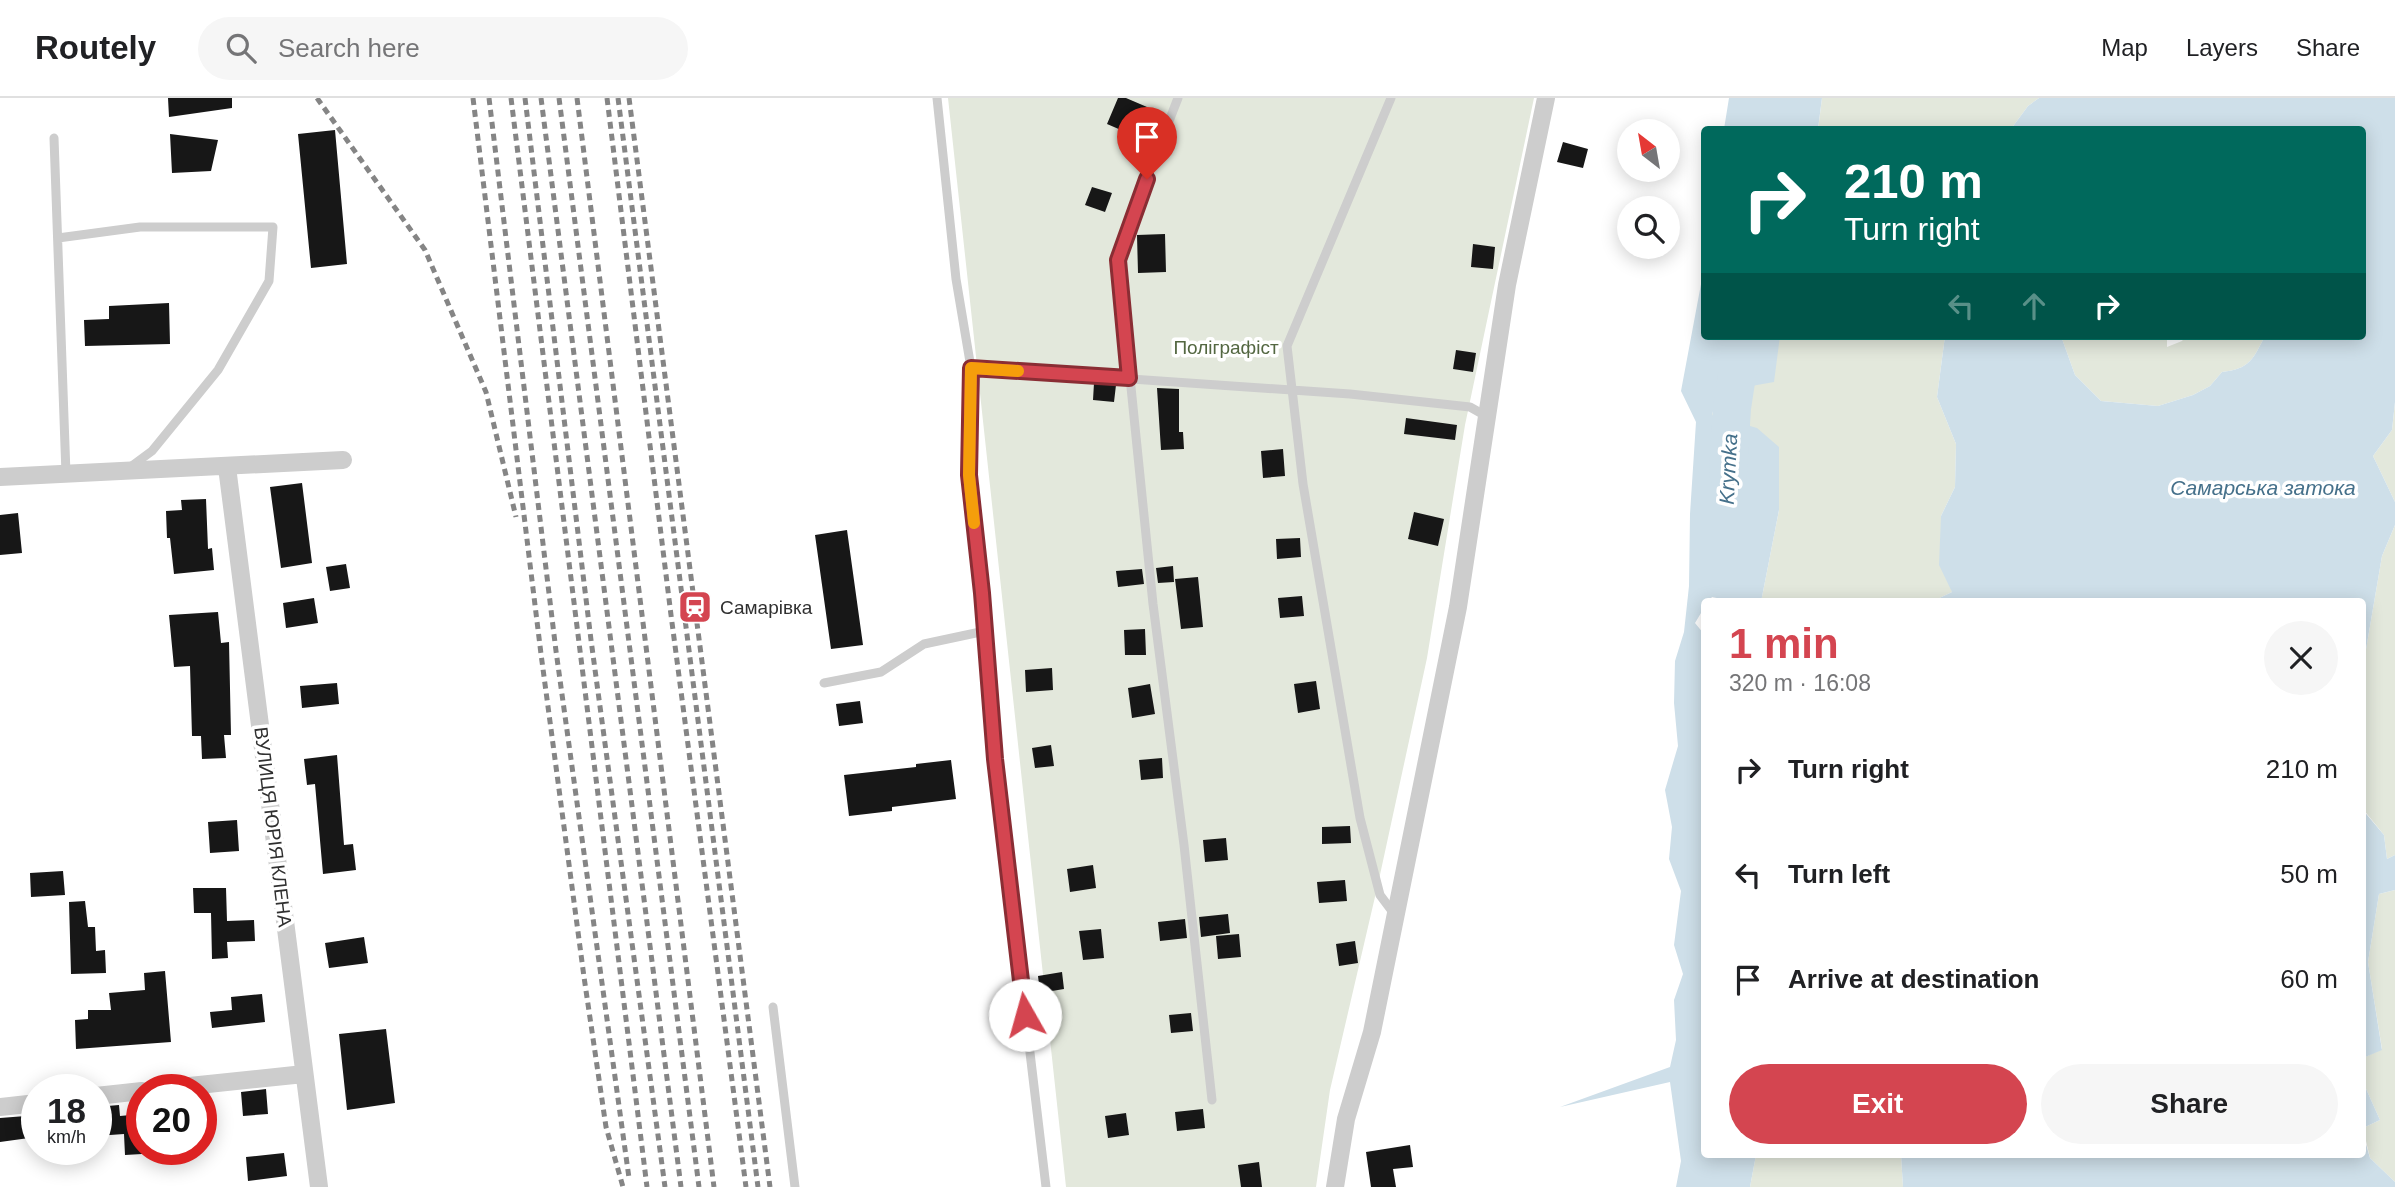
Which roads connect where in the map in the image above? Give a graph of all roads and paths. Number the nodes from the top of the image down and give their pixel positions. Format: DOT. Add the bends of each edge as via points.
graph roads {
  1 [pos="937,98"];
  2 [pos="1178,98"];
  3 [pos="1391,98"];
  4 [pos="1546,98"];
  5 [pos="54,138"];
  6 [pos="58,238"];
  7 [pos="971,368"];
  8 [pos="1129,378"];
  9 [pos="1292,390"];
  10 [pos="1486,416"];
  11 [pos="343,460"];
  12 [pos="228,467"];
  13 [pos="125,471"];
  14 [pos="66,474"];
  15 [pos="0,477"];
  16 [pos="985,631"];
  17 [pos="824,683"];
  18 [pos="1395,915"];
  19 [pos="773,1007"];
  20 [pos="304,1074"];
  21 [pos="217,1083"];
  22 [pos="1212,1100"];
  23 [pos="21,1105"];
  24 [pos="0,1107"];
  25 [pos="318,1187"];
  26 [pos="794,1187"];
  27 [pos="1046,1187"];
  28 [pos="1335,1187"];
  1 -- 7 [label="lane"];
  2 -- 8 [label="lane" via="1118,260"];
  3 -- 9 [label="lane" via="1287,346"];
  4 -- 10 [label="street" via="1507,285"];
  5 -- 6 [label="lane"];
  6 -- 13 [label="lane" via="140,227 273,227 269,281 218,370 152,451"];
  6 -- 14 [label="lane"];
  7 -- 8 [label="lane"];
  7 -- 16 [label="lane" via="969,475"];
  8 -- 9 [label="lane"];
  8 -- 22 [label="lane"];
  9 -- 10 [label="lane" via="1470,407"];
  9 -- 18 [label="lane" via="1303,484 1360,818 1380,895"];
  10 -- 18 [label="street" via="1458,607"];
  11 -- 12 [label="street"];
  12 -- 13 [label="street"];
  12 -- 20 [label="street, ВУЛИЦЯ ЮРІЯ КЛЕНА"];
  13 -- 14 [label="street"];
  14 -- 15 [label="street"];
  16 -- 17 [label="lane" via="924,644 881,672"];
  16 -- 27 [label="lane" via="995,759"];
  18 -- 28 [label="street" via="1372,1032 1346,1119"];
  19 -- 26 [label="lane"];
  20 -- 21 [label="street"];
  20 -- 25 [label="street, ВУЛИЦЯ ЮРІЯ КЛЕНА"];
  23 -- 24 [label="street"];
}
